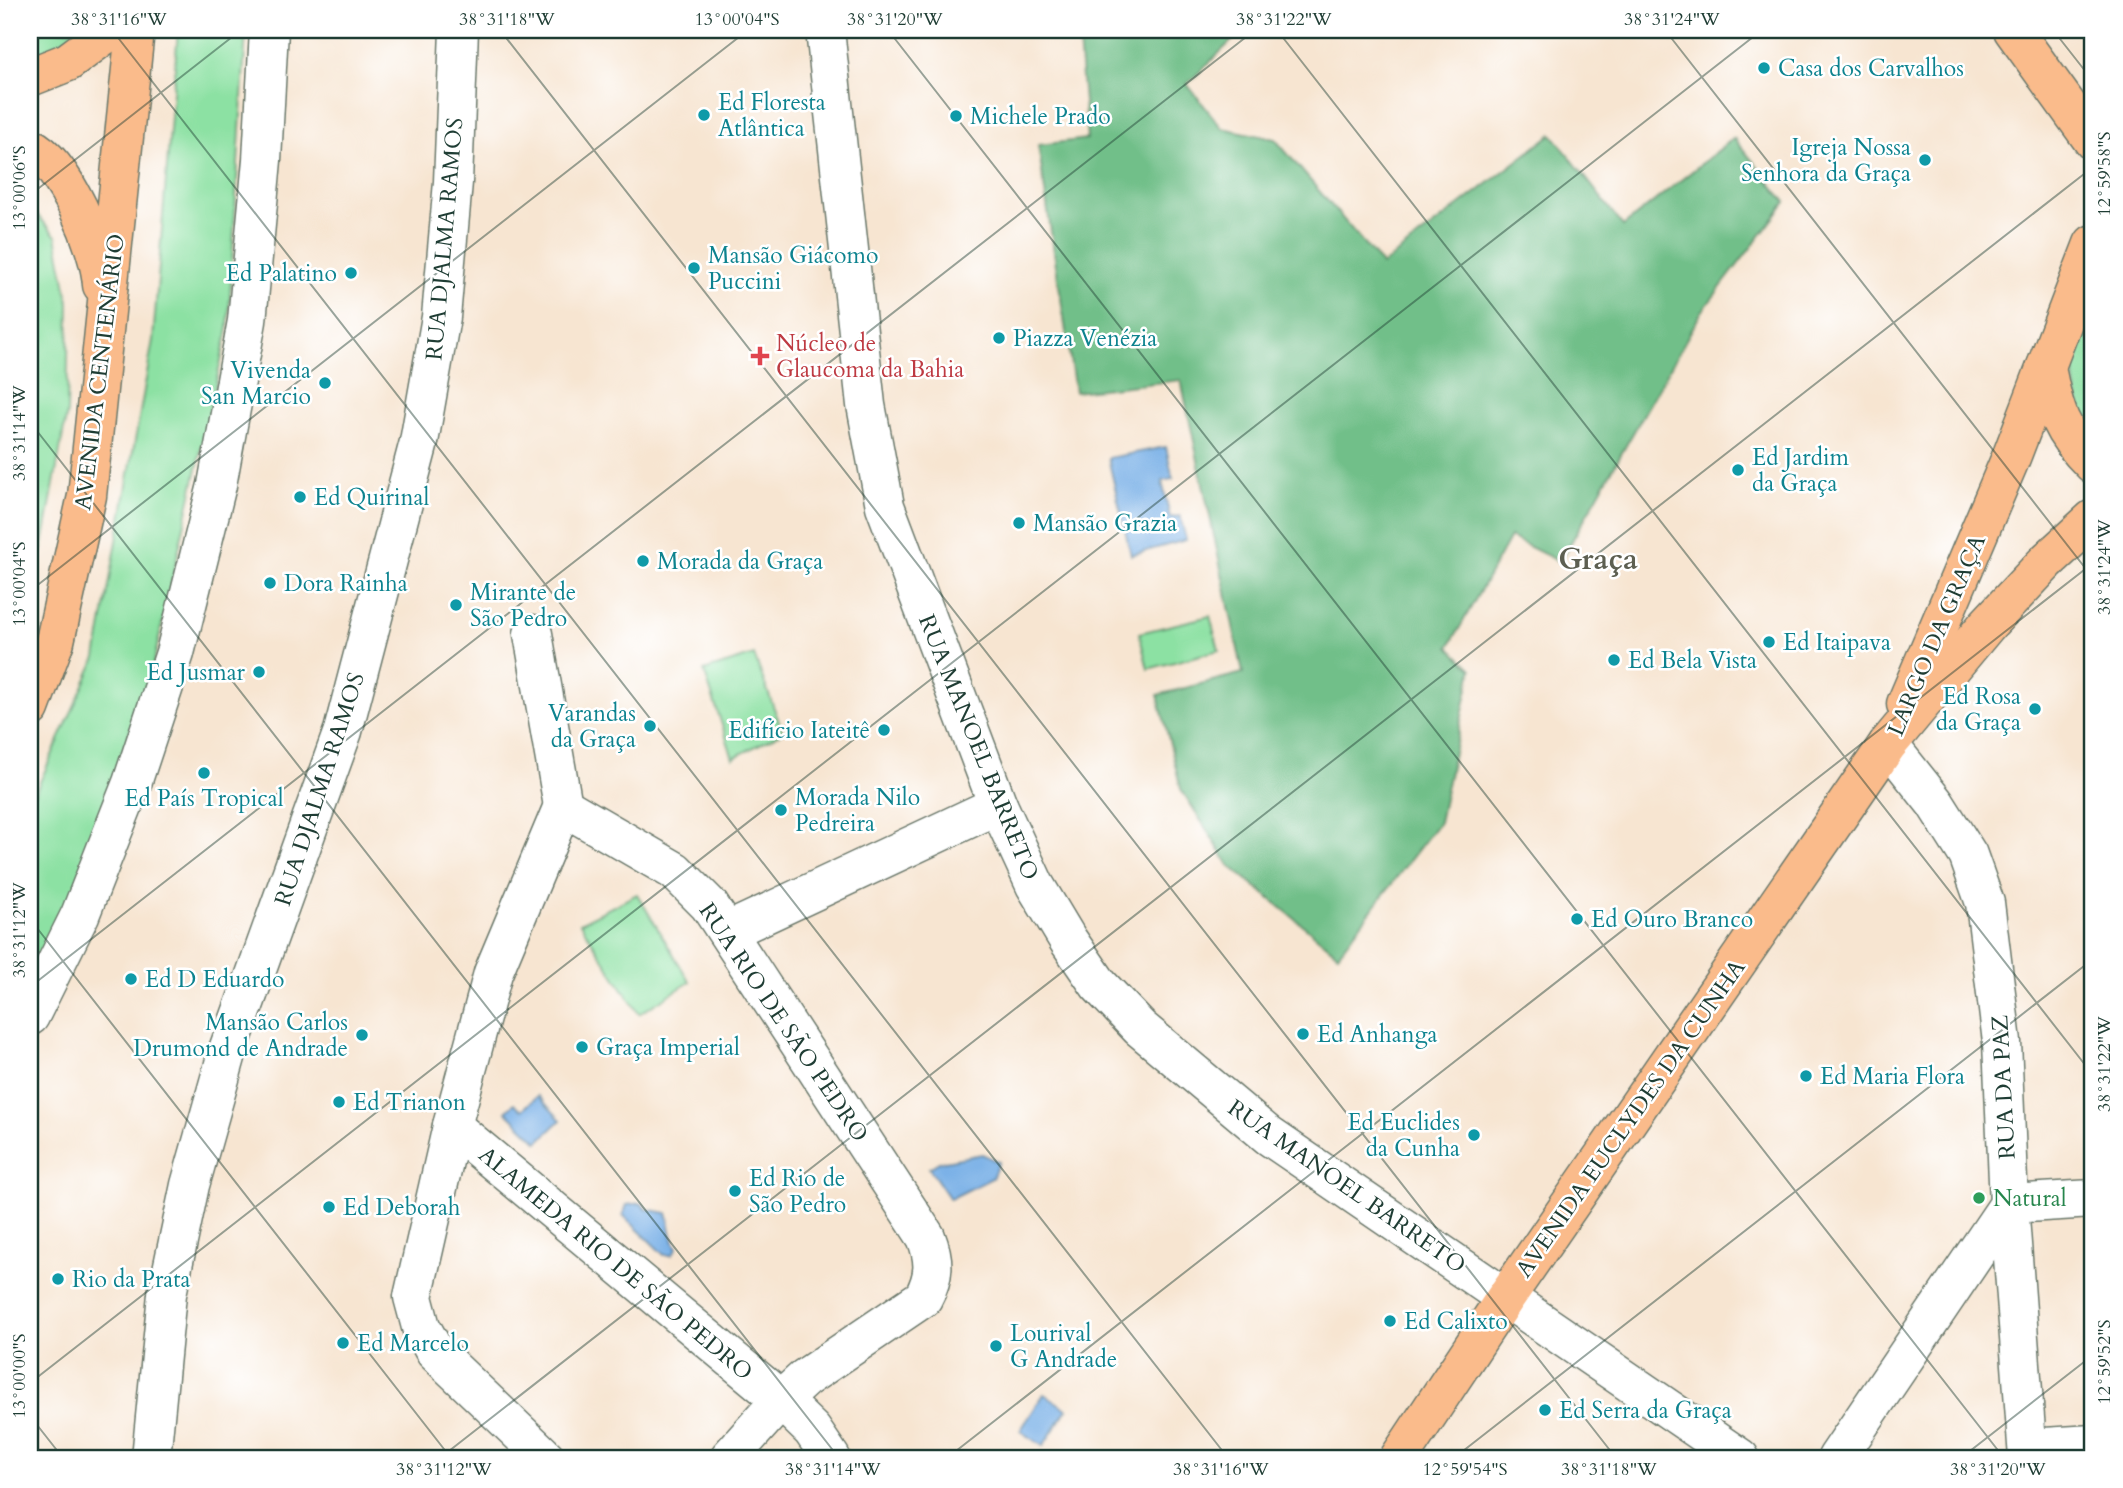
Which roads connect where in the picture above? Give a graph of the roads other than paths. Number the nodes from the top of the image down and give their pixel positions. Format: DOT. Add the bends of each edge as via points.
graph roads {
  1 [pos="111,30"];
  2 [pos="135,30"];
  3 [pos="269,30"];
  4 [pos="459,30"];
  5 [pos="824,30"];
  6 [pos="2013,30"];
  7 [pos="30,77"];
  8 [pos="2093,141"];
  9 [pos="30,147"];
  10 [pos="2093,244"];
  11 [pos="105,339"];
  12 [pos="2046,367"];
  13 [pos="2093,464"];
  14 [pos="2093,519"];
  15 [pos="533,634"];
  16 [pos="30,708"];
  17 [pos="1888,744"];
  18 [pos="998,805"];
  19 [pos="563,806"];
  20 [pos="729,931"];
  21 [pos="30,1016"];
  22 [pos="452,1126"];
  23 [pos="2093,1199"];
  24 [pos="2009,1204"];
  25 [pos="1506,1297"];
  26 [pos="781,1399"];
  27 [pos="2093,1444"];
  28 [pos="2028,1453"];
  29 [pos="151,1458"];
  30 [pos="546,1458"];
  31 [pos="729,1458"];
  32 [pos="831,1458"];
  33 [pos="1399,1458"];
  34 [pos="1740,1458"];
  35 [pos="1837,1458"];
  1 -- 7 [label="main road" via="68,62"];
  2 -- 11 [label="main road, AVENIDA CENTENÁRIO"];
  3 -- 21 [label="street" via="247,321 217,485 176,653 132,783 80,915"];
  4 -- 29 [label="street, RUA DJALMA RAMOS" via="453,182 441,317 419,442 343,730 228,1050 190,1185 167,1294"];
  5 -- 18 [label="street, RUA MANOEL BARRETO" via="866,405 885,506"];
  6 -- 8 [label="main road"];
  9 -- 11 [label="main road" via="42,155 80,214 101,268"];
  10 -- 12 [label="main road, LARGO DA GRAÇA"];
  11 -- 16 [label="main road, AVENIDA CENTENÁRIO" via="88,496 55,641"];
  12 -- 13 [label="main road" via="2055,413 2071,443"];
  12 -- 17 [label="main road, LARGO DA GRAÇA"];
  14 -- 17 [label="main road, LARGO DA GRAÇA" via="1986,625"];
  15 -- 19 [label="street"];
  17 -- 24 [label="street, RUA DA PAZ" via="1935,803 1968,855 1985,903 2002,1042"];
  17 -- 25 [label="main road, AVENIDA EUCLYDES DA CUNHA"];
  18 -- 20 [label="street"];
  18 -- 25 [label="street, RUA MANOEL BARRETO" via="1035,885 1068,940 1099,985 1140,1028 1269,1136"];
  19 -- 20 [label="street, RUA RIO DE SÃO PEDRO" via="675,870"];
  19 -- 22 [label="street" via="493,973"];
  20 -- 26 [label="street, RUA RIO DE SÃO PEDRO" via="926,1237 933,1256 933,1280 923,1298"];
  22 -- 26 [label="street, ALAMEDA RIO DE SÃO PEDRO"];
  22 -- 30 [label="street" via="413,1297 421,1327 454,1373"];
  23 -- 24 [label="street"];
  24 -- 28 [label="street, RUA DA PAZ"];
  24 -- 35 [label="street"];
  25 -- 33 [label="main road, AVENIDA EUCLYDES DA CUNHA"];
  25 -- 34 [label="street, RUA MANOEL BARRETO"];
  26 -- 31 [label="street, RUA RIO DE SÃO PEDRO"];
  26 -- 32 [label="street" via="812,1430"];
  27 -- 28 [label="street"];
}
